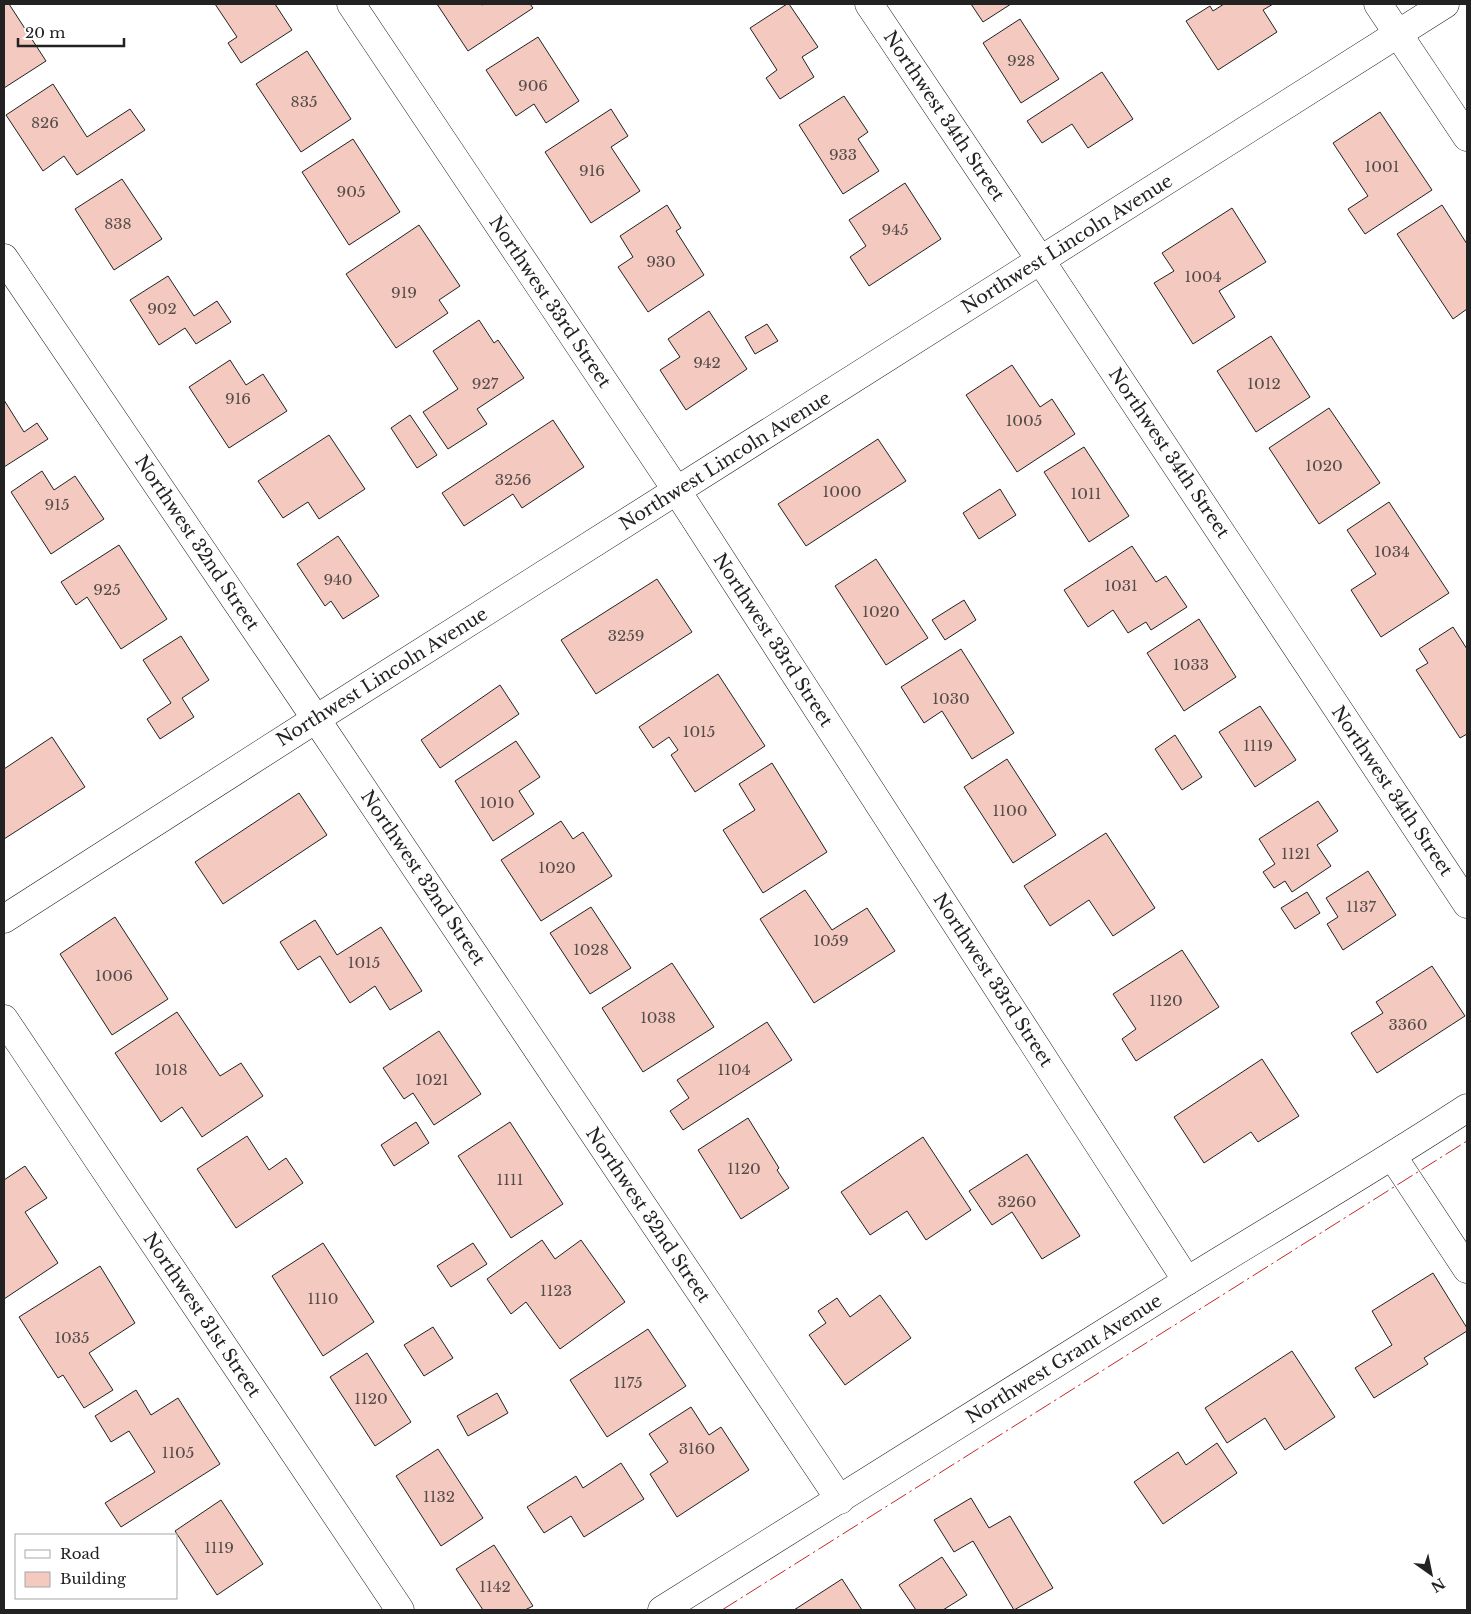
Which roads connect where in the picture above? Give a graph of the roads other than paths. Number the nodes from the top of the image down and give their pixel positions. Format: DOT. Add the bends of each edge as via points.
graph roads {
  1 [pos="351,4"];
  2 [pos="869,4"];
  3 [pos="1378,4"];
  4 [pos="1445,4"];
  5 [pos="1398,34"];
  6 [pos="1467,137"];
  7 [pos="4,258"];
  8 [pos="1041,260"];
  9 [pos="677,492"];
  10 [pos="316,719"];
  11 [pos="1467,904"];
  12 [pos="4,918"];
  13 [pos="4,1019"];
  14 [pos="1467,1108"];
  15 [pos="1393,1157"];
  16 [pos="1467,1269"];
  17 [pos="1187,1281"];
  18 [pos="840,1500"];
  19 [pos="400,1610"];
  20 [pos="662,1610"];
  1 -- 9 [label="street, Northwest 33rd Street"];
  2 -- 8 [label="street, Northwest 34th Street"];
  3 -- 5 [label="street"];
  4 -- 5 [label="street, Northwest Lincoln Avenue"];
  5 -- 6 [label="street"];
  5 -- 8 [label="street, Northwest Lincoln Avenue"];
  7 -- 10 [label="street, Northwest 32nd Street"];
  8 -- 9 [label="street, Northwest Lincoln Avenue"];
  8 -- 11 [label="street, Northwest 34th Street"];
  9 -- 10 [label="street, Northwest Lincoln Avenue"];
  9 -- 17 [label="street, Northwest 33rd Street"];
  10 -- 12 [label="street, Northwest Lincoln Avenue"];
  10 -- 18 [label="street, Northwest 32nd Street"];
  13 -- 19 [label="street, Northwest 31st Street"];
  14 -- 15 [label="street, Northwest Grant Avenue"];
  15 -- 16 [label="street"];
  15 -- 17 [label="street, Northwest Grant Avenue"];
  17 -- 18 [label="street, Northwest Grant Avenue"];
  18 -- 20 [label="street, Northwest Grant Avenue"];
}
